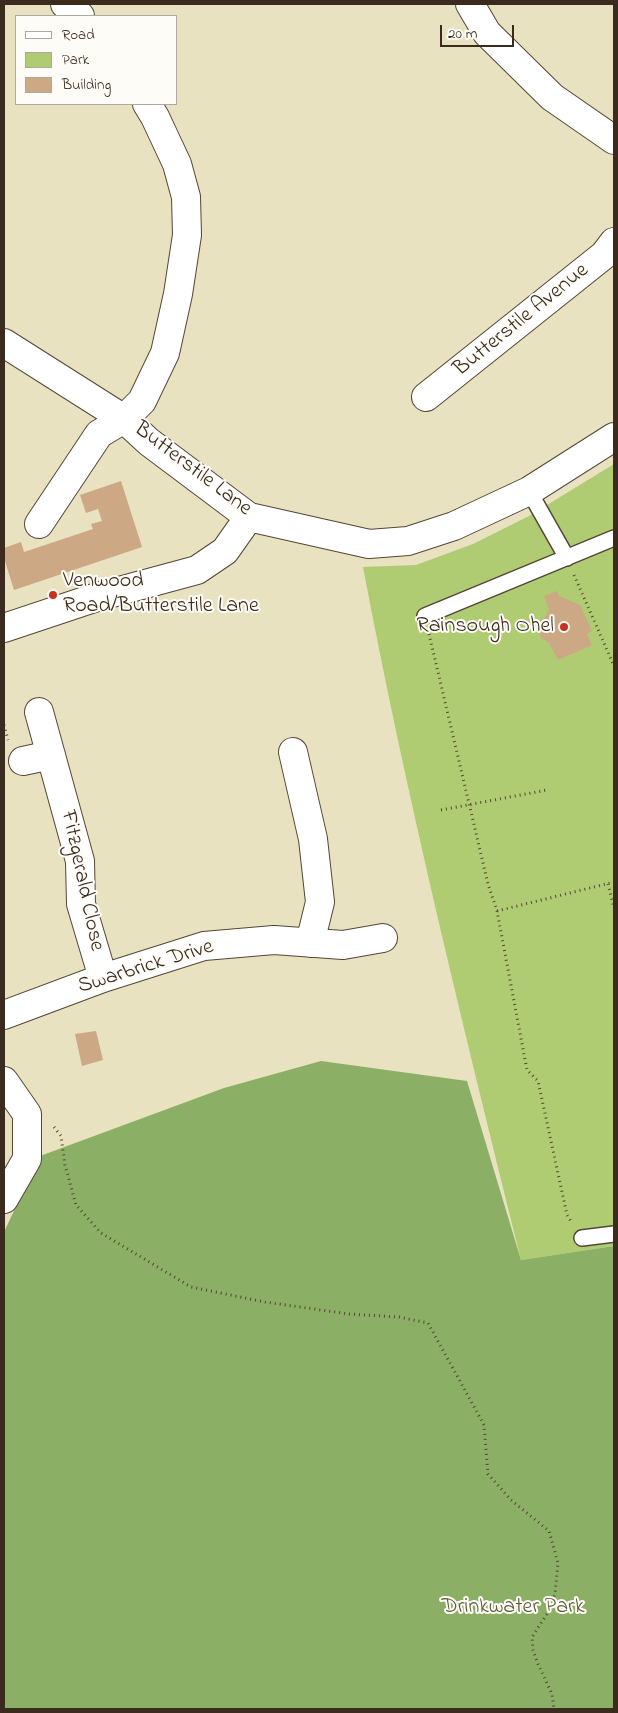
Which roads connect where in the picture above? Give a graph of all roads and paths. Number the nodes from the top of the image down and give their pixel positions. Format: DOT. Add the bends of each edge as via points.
graph roads {
  1 [pos="65,4"];
  2 [pos="470,4"];
  3 [pos="79,15"];
  4 [pos="148,105"];
  5 [pos="611,135"];
  6 [pos="614,242"];
  7 [pos="4,343"];
  8 [pos="426,397"];
  9 [pos="124,419"];
  10 [pos="614,437"];
  11 [pos="529,490"];
  12 [pos="249,517"];
  13 [pos="39,524"];
  14 [pos="614,538"];
  15 [pos="567,558"];
  16 [pos="426,616"];
  17 [pos="4,628"];
  18 [pos="614,666"];
  19 [pos="39,712"];
  20 [pos="293,752"];
  21 [pos="50,755"];
  22 [pos="23,761"];
  23 [pos="547,790"];
  24 [pos="470,805"];
  25 [pos="441,810"];
  26 [pos="614,882"];
  27 [pos="608,884"];
  28 [pos="614,908"];
  29 [pos="496,911"];
  30 [pos="383,938"];
  31 [pos="310,942"];
  32 [pos="103,978"];
  33 [pos="4,1015"];
  34 [pos="4,1081"];
  35 [pos="27,1114"];
  36 [pos="4,1199"];
  37 [pos="614,1234"];
  38 [pos="582,1238"];
  39 [pos="554,1709"];
  1 -- 3 [label="street"];
  2 -- 5 [label="street" via="486,33 552,97"];
  4 -- 9 [label="street" via="177,164 186,197 186,235 165,353 142,401"];
  6 -- 8 [label="street, Butterstile Avenue" via="604,255 446,369"];
  7 -- 9 [label="street, Butterstile Lane"];
  9 -- 12 [label="street, Butterstile Lane" via="149,442"];
  9 -- 13 [label="street" via="99,434"];
  10 -- 11 [label="street, Butterstile Lane"];
  11 -- 12 [label="street, Butterstile Lane" via="454,526 408,541 369,544"];
  11 -- 15 [label="lane"];
  12 -- 17 [label="street" via="225,551 197,570 96,597"];
  14 -- 15 [label="lane"];
  15 -- 16 [label="lane"];
  15 -- 18 [label="path"];
  16 -- 24 [label="path"];
  19 -- 21 [label="street, Fitzgerald Close"];
  20 -- 31 [label="street" via="313,838 320,902"];
  21 -- 22 [label="street"];
  21 -- 32 [label="street, Fitzgerald Close" via="80,861 81,904"];
  23 -- 24 [label="path"];
  24 -- 25 [label="path"];
  24 -- 29 [label="path"];
  26 -- 27 [label="path"];
  27 -- 28 [label="path"];
  27 -- 29 [label="path"];
  29 -- 38 [label="path" via="527,1070 538,1081 568,1215"];
  30 -- 31 [label="street, Swarbrick Drive" via="343,945"];
  31 -- 32 [label="street, Swarbrick Drive" via="274,940 204,946"];
  32 -- 33 [label="street, Swarbrick Drive"];
  34 -- 35 [label="street"];
  35 -- 36 [label="street" via="27,1158"];
  35 -- 39 [label="path" via="52,1124 61,1136 76,1205 101,1234 191,1287 265,1302 428,1323 484,1425 488,1474 512,1500 549,1531 558,1563 555,1594 532,1638 533,1650 552,1694"];
  37 -- 38 [label="lane"];
}
